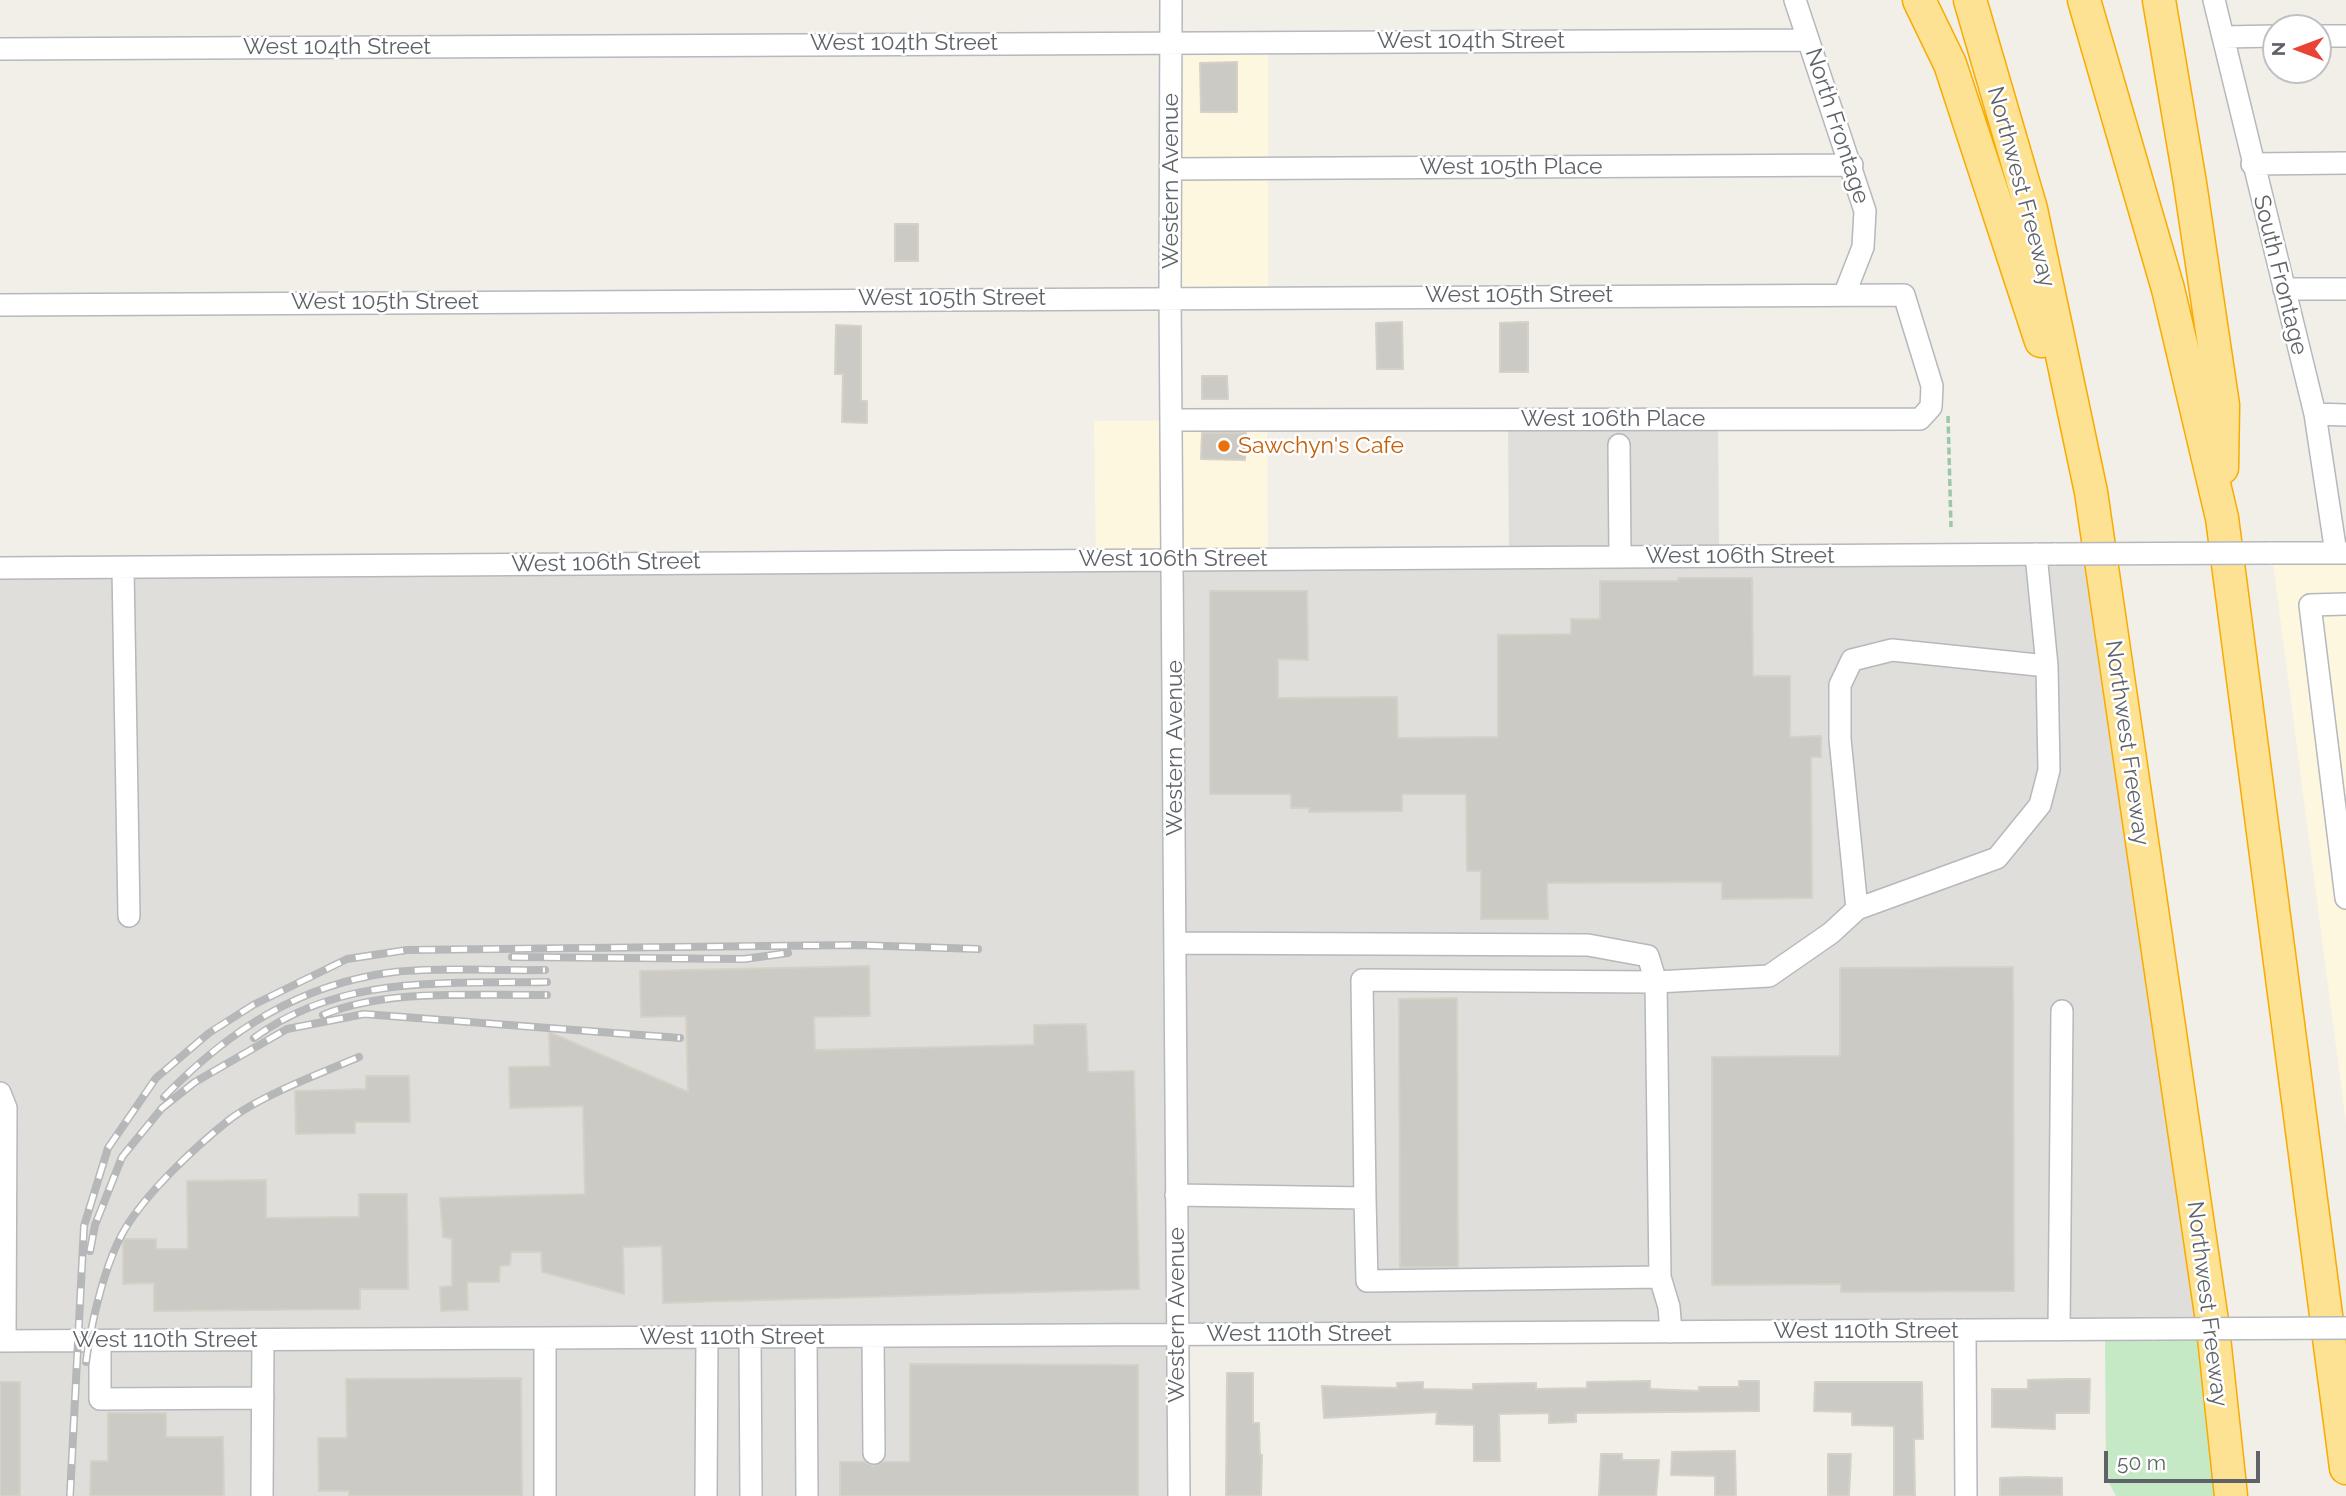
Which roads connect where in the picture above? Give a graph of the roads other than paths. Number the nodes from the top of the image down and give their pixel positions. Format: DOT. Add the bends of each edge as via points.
graph roads {
  1 [pos="1171,0"];
  2 [pos="1795,0"];
  3 [pos="1919,0"];
  4 [pos="1970,0"];
  5 [pos="2084,0"];
  6 [pos="2159,0"];
  7 [pos="2214,0"];
  8 [pos="2262,36"];
  9 [pos="2222,37"];
  10 [pos="1808,40"];
  11 [pos="1171,42"];
  12 [pos="0,49"];
  13 [pos="2346,163"];
  14 [pos="2252,164"];
  15 [pos="1852,165"];
  16 [pos="1171,169"];
  17 [pos="2284,289"];
  18 [pos="2346,289"];
  19 [pos="1845,293"];
  20 [pos="1904,295"];
  21 [pos="1170,296"];
  22 [pos="0,305"];
  23 [pos="2315,414"];
  24 [pos="2346,415"];
  25 [pos="1172,420"];
  26 [pos="1619,445"];
  27 [pos="2091,492"];
  28 [pos="2221,518"];
  29 [pos="2341,553"];
  30 [pos="2046,554"];
  31 [pos="1620,557"];
  32 [pos="1174,558"];
  33 [pos="0,568"];
  34 [pos="123,568"];
  35 [pos="2346,604"];
  36 [pos="2047,666"];
  37 [pos="2346,898"];
  38 [pos="1857,909"];
  39 [pos="129,916"];
  40 [pos="1175,943"];
  41 [pos="1656,982"];
  42 [pos="2062,1011"];
  43 [pos="0,1093"];
  44 [pos="1176,1195"];
  45 [pos="1365,1198"];
  46 [pos="2,1278"];
  47 [pos="1660,1278"];
  48 [pos="2346,1328"];
  49 [pos="1965,1330"];
  50 [pos="2059,1330"];
  51 [pos="1671,1332"];
  52 [pos="1177,1335"];
  53 [pos="873,1336"];
  54 [pos="707,1337"];
  55 [pos="750,1337"];
  56 [pos="806,1337"];
  57 [pos="545,1338"];
  58 [pos="100,1340"];
  59 [pos="263,1340"];
  60 [pos="2,1341"];
  61 [pos="263,1398"];
  62 [pos="2221,1419"];
  63 [pos="874,1453"];
  64 [pos="2346,1468"];
  65 [pos="262,1496"];
  66 [pos="545,1496"];
  67 [pos="706,1496"];
  68 [pos="751,1496"];
  69 [pos="807,1496"];
  70 [pos="1179,1496"];
  71 [pos="1966,1496"];
  72 [pos="2224,1496"];
  73 [pos="2231,1496"];
  1 -- 11 [label="street, Western Avenue"];
  2 -- 10 [label="street, North Frontage"];
  3 -- 27 [label="highway" via="1950,64"];
  4 -- 27 [label="highway, Northwest Freeway" via="2031,209"];
  5 -- 28 [label="highway" via="2168,289"];
  6 -- 28 [label="highway" via="2222,405"];
  7 -- 9 [label="street, South Frontage"];
  8 -- 9 [label="street"];
  9 -- 14 [label="street, South Frontage"];
  10 -- 11 [label="street, West 104th Street"];
  10 -- 15 [label="street, North Frontage"];
  11 -- 12 [label="street, West 104th Street"];
  11 -- 16 [label="street, Western Avenue"];
  13 -- 14 [label="street"];
  14 -- 17 [label="street, South Frontage"];
  15 -- 16 [label="street, West 105th Place"];
  15 -- 19 [label="street, North Frontage" via="1866,229"];
  16 -- 21 [label="street, Western Avenue"];
  17 -- 18 [label="street"];
  17 -- 23 [label="street, South Frontage"];
  19 -- 20 [label="street, West 105th Street"];
  19 -- 21 [label="street, West 105th Street"];
  20 -- 25 [label="street, West 106th Place" via="1932,386 1931,407 1920,419"];
  21 -- 22 [label="street, West 105th Street"];
  21 -- 25 [label="street, Western Avenue"];
  23 -- 24 [label="street"];
  23 -- 29 [label="street, South Frontage"];
  25 -- 32 [label="street, Western Avenue"];
  26 -- 31 [label="street"];
  27 -- 62 [label="highway, Northwest Freeway" via="2211,1314"];
  28 -- 64 [label="highway"];
  29 -- 30 [label="street, West 106th Street, bridge"];
  30 -- 31 [label="street, West 106th Street"];
  30 -- 36 [label="street"];
  31 -- 32 [label="street, West 106th Street"];
  32 -- 34 [label="street, West 106th Street"];
  32 -- 40 [label="street, Western Avenue"];
  33 -- 34 [label="street, West 106th Street"];
  34 -- 39 [label="street"];
  35 -- 37 [label="street" via="2310,605"];
  36 -- 38 [label="street" via="2049,770 2040,804 1997,858"];
  36 -- 38 [label="street" via="1892,650 1852,660 1840,685 1840,739"];
  38 -- 41 [label="street" via="1769,976"];
  40 -- 41 [label="street" via="1588,945 1648,956"];
  40 -- 44 [label="street, Western Avenue"];
  41 -- 45 [label="street" via="1362,980"];
  41 -- 47 [label="street"];
  42 -- 50 [label="street"];
  43 -- 46 [label="street" via="6,1108"];
  44 -- 45 [label="street"];
  44 -- 52 [label="street, Western Avenue"];
  45 -- 47 [label="street" via="1367,1281"];
  46 -- 60 [label="street"];
  47 -- 51 [label="street"];
  48 -- 50 [label="street, West 110th Street, bridge"];
  49 -- 50 [label="street, West 110th Street"];
  49 -- 51 [label="street, West 110th Street"];
  49 -- 71 [label="street"];
  51 -- 52 [label="street, West 110th Street"];
  52 -- 53 [label="street, West 110th Street"];
  52 -- 70 [label="street, Western Avenue"];
  53 -- 56 [label="street, West 110th Street"];
  53 -- 63 [label="street"];
  54 -- 55 [label="street, West 110th Street"];
  54 -- 57 [label="street, West 110th Street"];
  54 -- 67 [label="street"];
  55 -- 56 [label="street, West 110th Street"];
  55 -- 68 [label="street"];
  56 -- 69 [label="street"];
  57 -- 59 [label="street, West 110th Street"];
  57 -- 66 [label="street"];
  58 -- 59 [label="street, West 110th Street"];
  58 -- 60 [label="street, West 110th Street"];
  58 -- 61 [label="street" via="100,1399"];
  59 -- 61 [label="street"];
  61 -- 65 [label="street"];
  62 -- 72 [label="highway"];
  62 -- 73 [label="highway, Northwest Freeway"];
}
